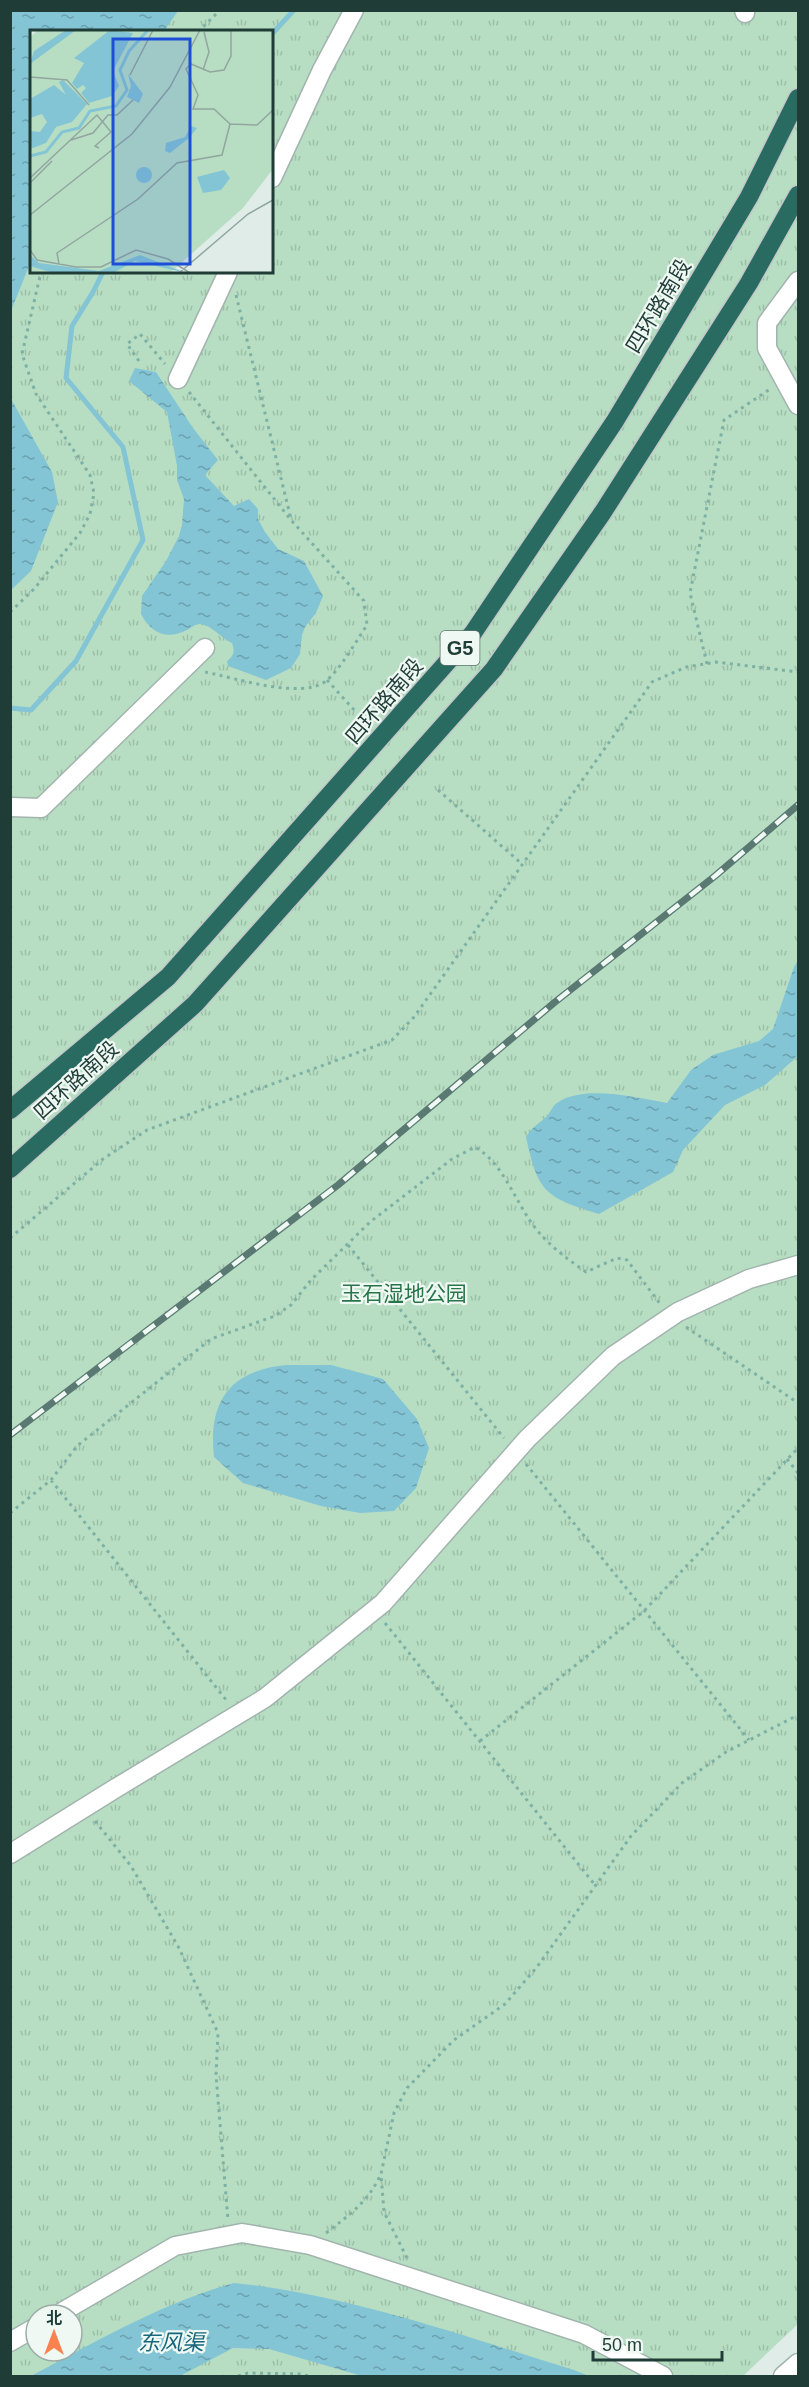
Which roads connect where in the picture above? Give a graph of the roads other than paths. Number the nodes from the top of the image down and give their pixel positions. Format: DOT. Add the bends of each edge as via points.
graph roads {
  1 [pos="354,10"];
  2 [pos="798,98"];
  3 [pos="273,176"];
  4 [pos="798,195"];
  5 [pos="228,273"];
  6 [pos="798,281"];
  7 [pos="178,379"];
  8 [pos="798,405"];
  9 [pos="205,648"];
  10 [pos="10,807"];
  11 [pos="10,1110"];
  12 [pos="10,1169"];
  13 [pos="798,1265"];
  14 [pos="10,1854"];
  15 [pos="78,2303"];
  16 [pos="24,2334"];
  17 [pos="10,2342"];
  18 [pos="798,2363"];
  19 [pos="663,2376"];
  20 [pos="783,2376"];
  1 -- 3 [label="street"];
  2 -- 11 [label="highway, 四环路南段 / G5" via="749,197 615,421 473,633 168,977"];
  4 -- 12 [label="highway, 四环路南段 / G5" via="749,283 610,502 494,669 195,1004"];
  5 -- 7 [label="street"];
  6 -- 8 [label="street" via="767,323 767,348"];
  9 -- 10 [label="street" via="41,808"];
  13 -- 14 [label="street" via="749,1279 670,1317 613,1356 516,1452 375,1610 265,1698"];
  15 -- 19 [label="street" via="176,2246 242,2233 310,2245 584,2334"];
  16 -- 17 [label="street"];
  18 -- 20 [label="street"];
}
